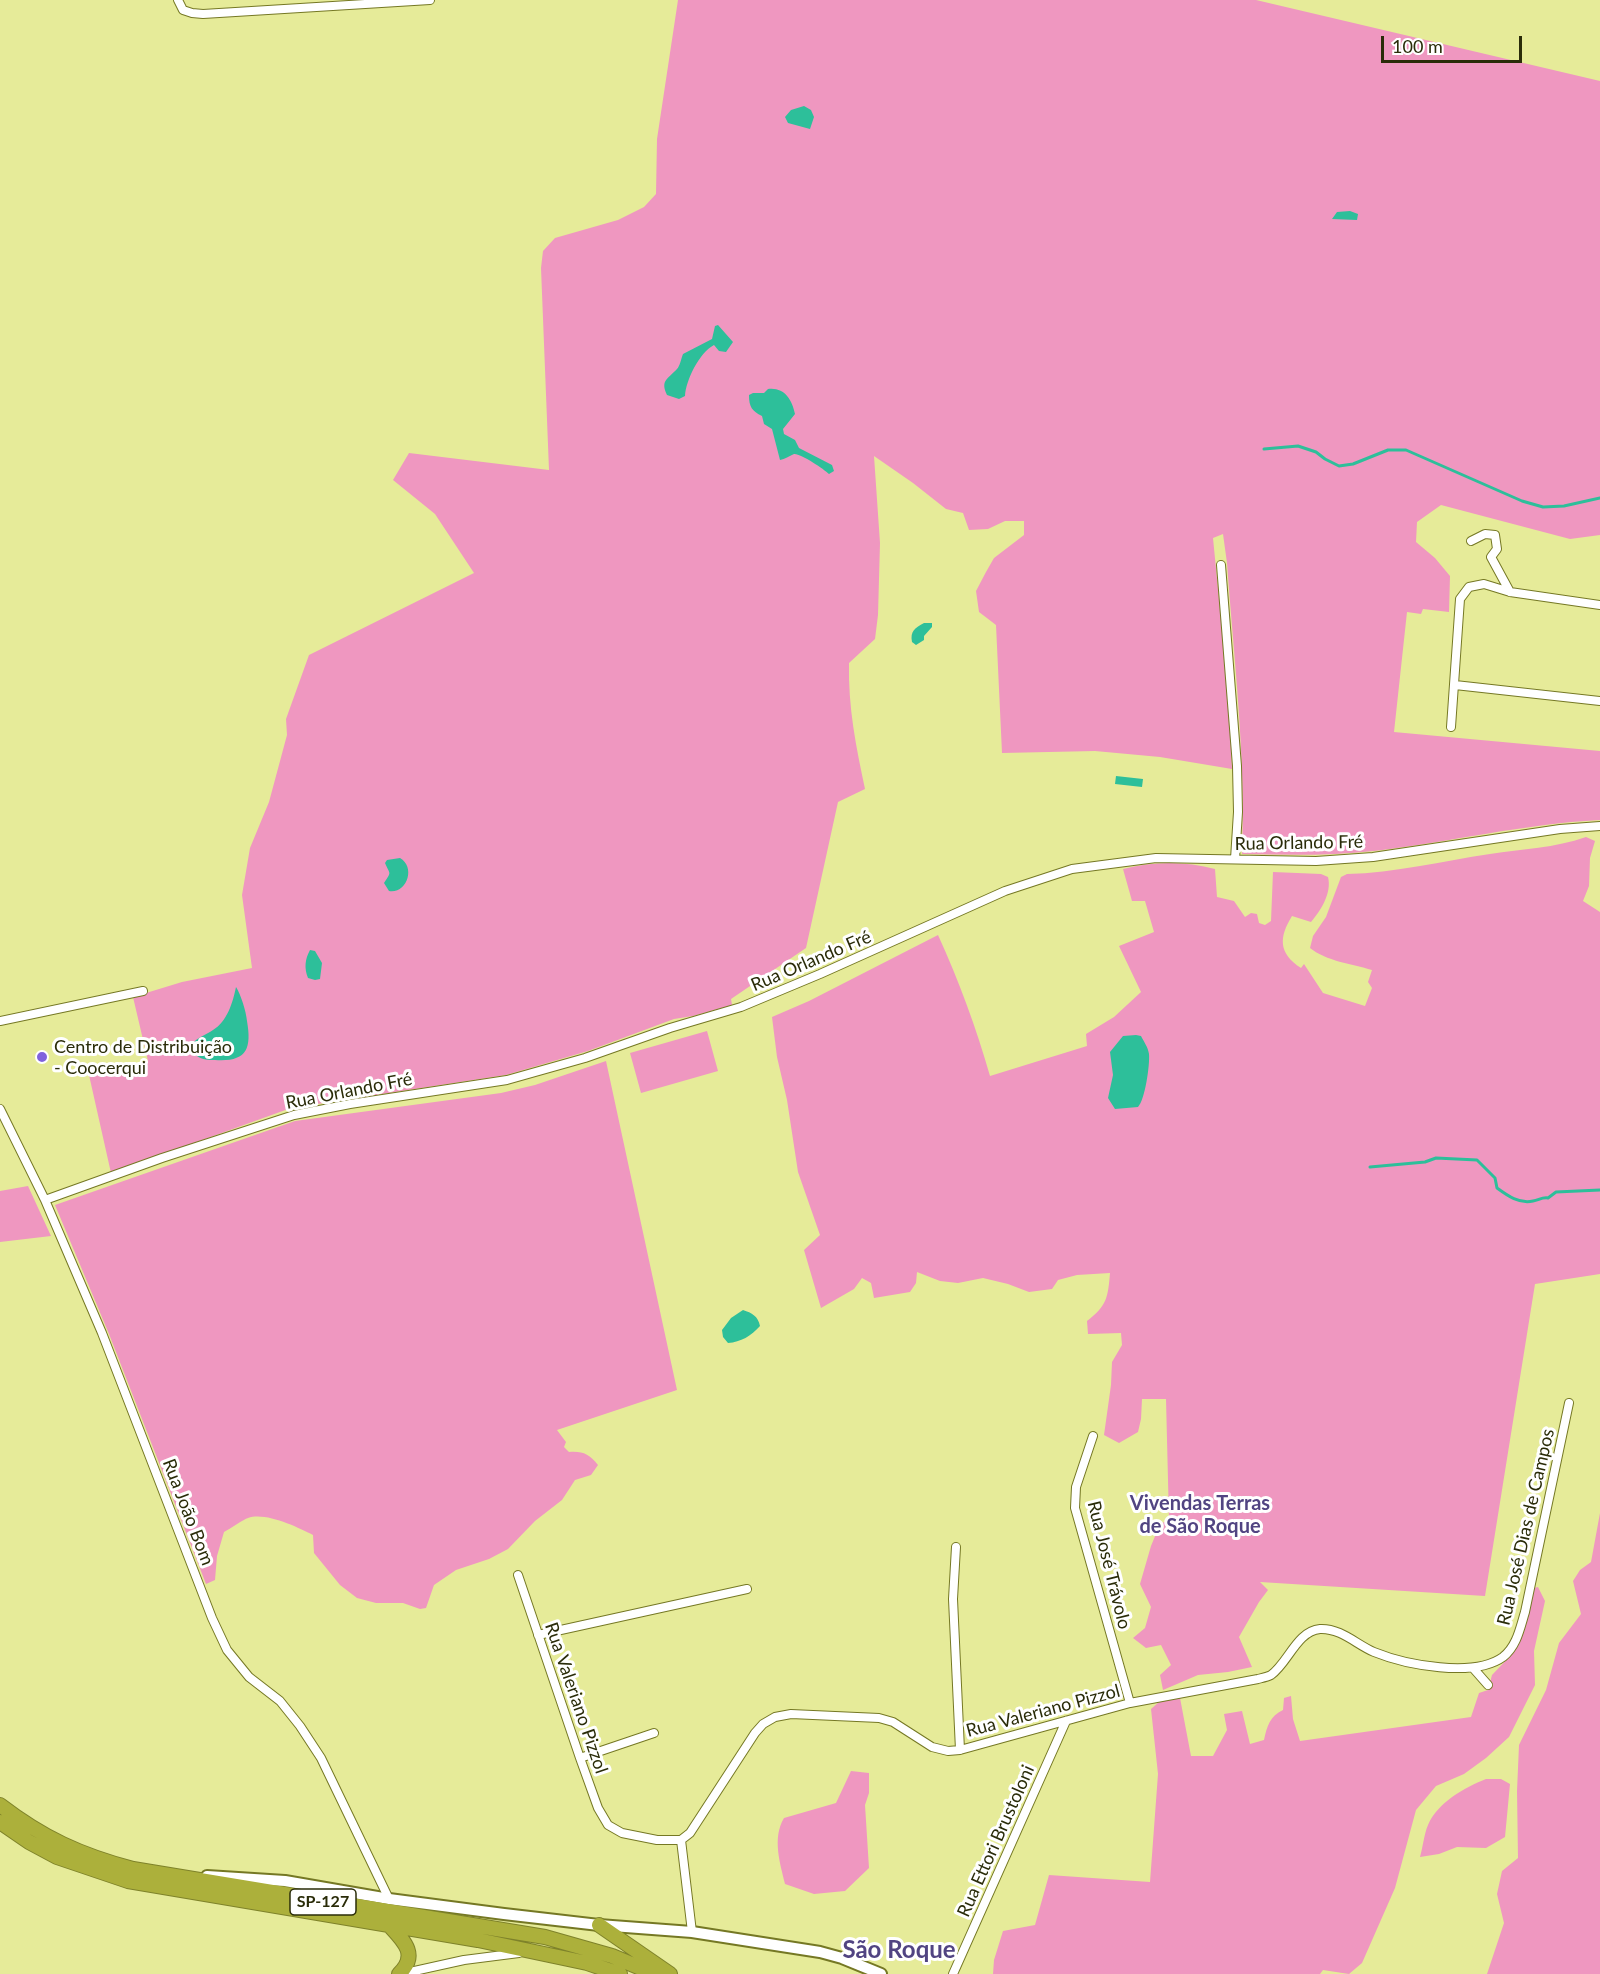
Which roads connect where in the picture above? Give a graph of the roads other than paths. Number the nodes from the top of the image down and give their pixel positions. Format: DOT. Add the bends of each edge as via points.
graph roads {
  1 [pos="178,0"];
  2 [pos="430,0"];
  3 [pos="1471,541"];
  4 [pos="1221,565"];
  5 [pos="1510,592"];
  6 [pos="1600,605"];
  7 [pos="1455,685"];
  8 [pos="1600,701"];
  9 [pos="1451,727"];
  10 [pos="1600,826"];
  11 [pos="1235,859"];
  12 [pos="142,991"];
  13 [pos="0,1022"];
  14 [pos="0,1109"];
  15 [pos="45,1200"];
  16 [pos="1569,1404"];
  17 [pos="1093,1436"];
  18 [pos="956,1547"];
  19 [pos="518,1575"];
  20 [pos="747,1589"];
  21 [pos="538,1635"];
  22 [pos="1473,1668"];
  23 [pos="1488,1685"];
  24 [pos="1130,1702"];
  25 [pos="1066,1720"];
  26 [pos="654,1733"];
  27 [pos="960,1750"];
  28 [pos="580,1758"];
  29 [pos="0,1805"];
  30 [pos="0,1822"];
  31 [pos="681,1840"];
  32 [pos="159,1874"];
  33 [pos="389,1899"];
  34 [pos="389,1925"];
  35 [pos="599,1925"];
  36 [pos="692,1932"];
  37 [pos="536,1951"];
  38 [pos="400,1974"];
  39 [pos="620,1974"];
  40 [pos="656,1974"];
  41 [pos="670,1974"];
  42 [pos="881,1974"];
  43 [pos="953,1974"];
  1 -- 2 [label="street" via="183,10 203,14"];
  3 -- 5 [label="street" via="1485,534 1495,535 1497,549 1491,557"];
  4 -- 11 [label="street" via="1237,765"];
  5 -- 6 [label="street"];
  5 -- 7 [label="street" via="1484,584 1469,587 1460,599"];
  7 -- 8 [label="street"];
  7 -- 9 [label="street"];
  10 -- 11 [label="street, Rua Orlando Fré" via="1373,857 1316,861"];
  11 -- 15 [label="street, Rua Orlando Fré" via="1156,858 1072,869 1005,891 741,1007 585,1058 507,1080 294,1115"];
  12 -- 13 [label="street"];
  14 -- 15 [label="street, Rua João Bom"];
  15 -- 33 [label="street, Rua João Bom" via="227,1650 249,1677 280,1701 321,1758"];
  16 -- 22 [label="street, Rua José Dias de Campos" via="1525,1612 1514,1645 1503,1657"];
  17 -- 24 [label="street, Rua José Trávolo" via="1076,1487 1075,1508"];
  18 -- 27 [label="street" via="952,1599"];
  19 -- 21 [label="street, Rua Valeriano Pizzol"];
  20 -- 21 [label="street"];
  21 -- 28 [label="street, Rua Valeriano Pizzol"];
  22 -- 23 [label="street"];
  22 -- 24 [label="street, Rua Valeriano Pizzol" via="1399,1661 1372,1652 1338,1632 1317,1629 1306,1635 1270,1675"];
  24 -- 25 [label="street, Rua Valeriano Pizzol"];
  25 -- 27 [label="street, Rua Valeriano Pizzol"];
  25 -- 43 [label="street, Rua Ettori Brustoloni"];
  26 -- 28 [label="street"];
  27 -- 31 [label="street, Rua Valeriano Pizzol" via="932,1747 893,1722 879,1718 791,1714 775,1717 754,1732 690,1833"];
  28 -- 31 [label="street, Rua Valeriano Pizzol" via="608,1825 622,1833"];
  29 -- 32 [label="highway, SP-127" via="44,1836 72,1849"];
  30 -- 34 [label="highway, SP-127" via="57,1857 128,1881"];
  31 -- 36 [label="street"];
  32 -- 33 [label="street" via="285,1881"];
  32 -- 40 [label="highway, SP-127" via="545,1937 612,1956"];
  33 -- 35 [label="street"];
  34 -- 37 [label="highway, SP-127"];
  34 -- 38 [label="highway" via="409,1954"];
  35 -- 36 [label="street"];
  35 -- 41 [label="highway"];
  36 -- 42 [label="street" via="820,1952"];
  37 -- 38 [label="street" via="464,1960"];
  37 -- 39 [label="highway, SP-127"];
}
